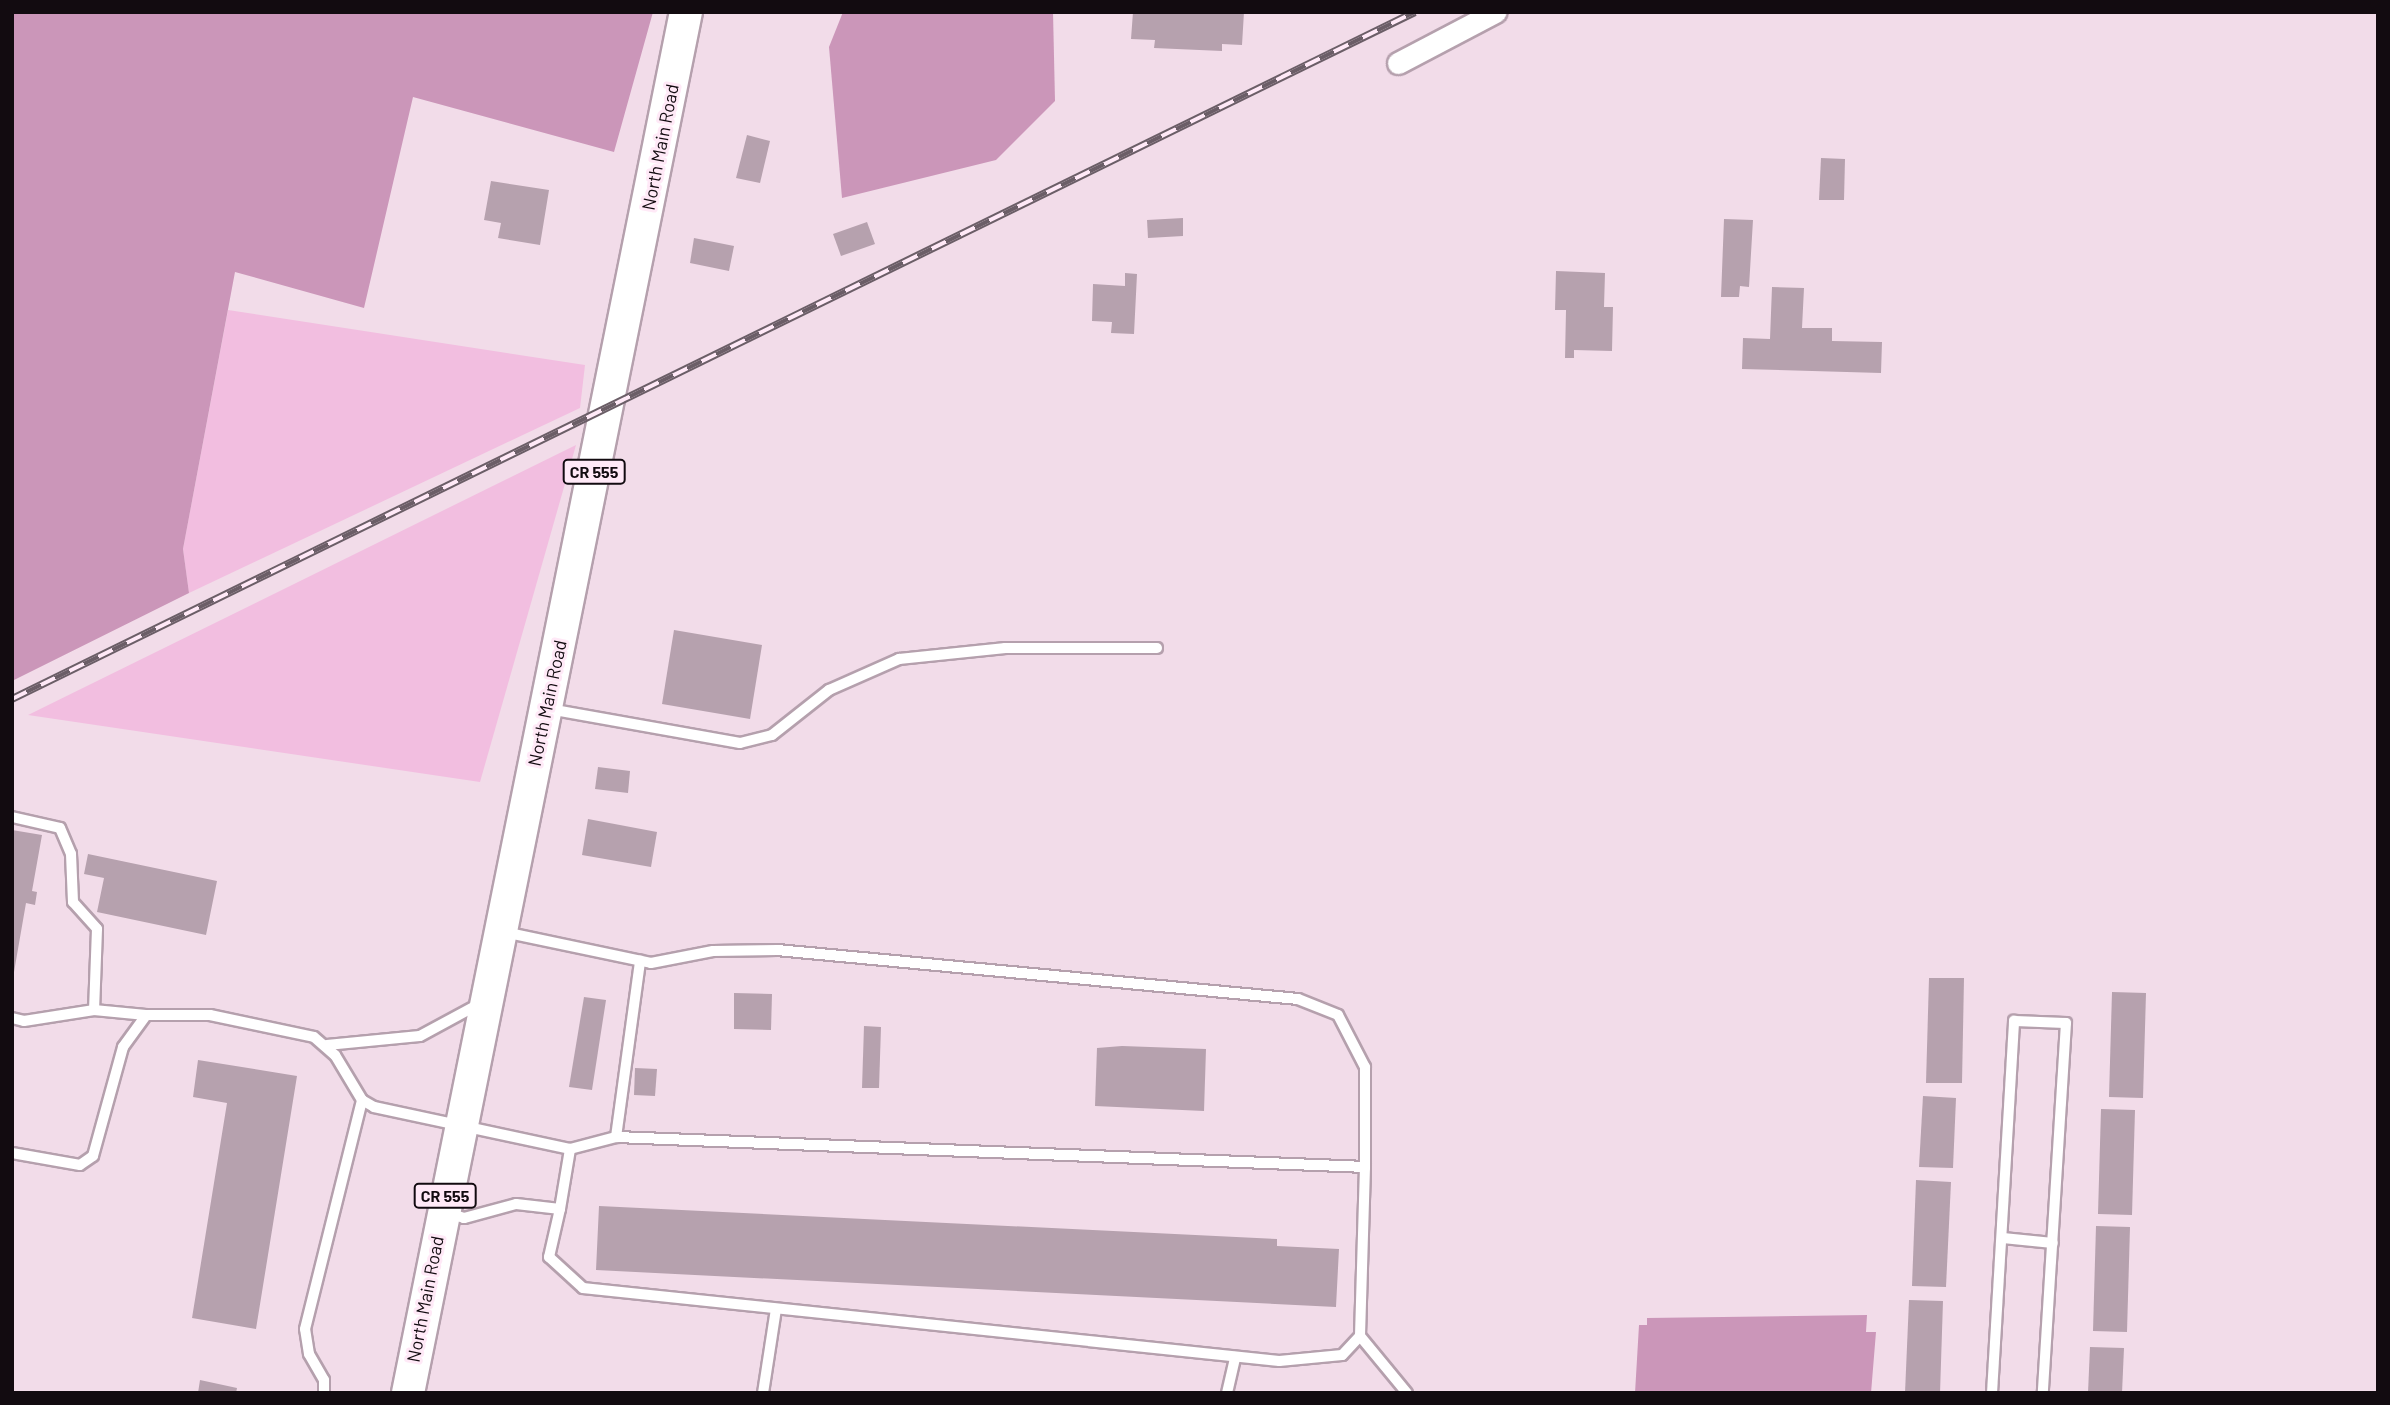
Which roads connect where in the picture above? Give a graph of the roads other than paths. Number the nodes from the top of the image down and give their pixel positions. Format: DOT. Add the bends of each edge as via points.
graph roads {
  1 [pos="687,12"];
  2 [pos="1495,12"];
  3 [pos="1398,63"];
  4 [pos="1157,648"];
  5 [pos="546,708"];
  6 [pos="12,817"];
  7 [pos="501,931"];
  8 [pos="640,961"];
  9 [pos="486,999"];
  10 [pos="94,1010"];
  11 [pos="146,1016"];
  12 [pos="12,1018"];
  13 [pos="327,1045"];
  14 [pos="362,1100"];
  15 [pos="459,1122"];
  16 [pos="616,1137"];
  17 [pos="570,1149"];
  18 [pos="12,1153"];
  19 [pos="1365,1167"];
  20 [pos="560,1209"];
  21 [pos="442,1210"];
  22 [pos="2004,1238"];
  23 [pos="2053,1243"];
  24 [pos="776,1309"];
  25 [pos="1360,1336"];
  26 [pos="1235,1357"];
  27 [pos="324,1393"];
  28 [pos="408,1393"];
  29 [pos="763,1393"];
  30 [pos="1227,1393"];
  31 [pos="1407,1393"];
  32 [pos="1992,1393"];
  33 [pos="2043,1393"];
  1 -- 5 [label="main road, North Main Road / CR 555"];
  2 -- 3 [label="street"];
  4 -- 5 [label="lane" via="1005,648 899,659 829,690 772,735 740,743"];
  5 -- 7 [label="main road, North Main Road / CR 555"];
  6 -- 10 [label="lane" via="60,828 71,854 73,902 97,929"];
  7 -- 8 [label="lane"];
  7 -- 9 [label="main road, North Main Road / CR 555"];
  8 -- 16 [label="lane"];
  8 -- 19 [label="lane" via="713,951 777,950 1298,999 1338,1014 1365,1067"];
  9 -- 13 [label="lane" via="420,1036"];
  9 -- 15 [label="main road, North Main Road / CR 555"];
  10 -- 11 [label="lane"];
  10 -- 12 [label="lane" via="23,1021"];
  11 -- 13 [label="lane" via="210,1014 314,1037"];
  11 -- 18 [label="lane" via="123,1047 93,1157 80,1165"];
  13 -- 14 [label="lane"];
  14 -- 15 [label="lane" via="390,1112"];
  14 -- 27 [label="lane" via="305,1329 309,1354 324,1380"];
  15 -- 17 [label="lane"];
  15 -- 21 [label="main road, North Main Road / CR 555"];
  16 -- 17 [label="lane"];
  16 -- 19 [label="lane"];
  17 -- 20 [label="lane"];
  19 -- 25 [label="lane"];
  20 -- 21 [label="lane" via="516,1204 464,1218"];
  20 -- 24 [label="lane" via="549,1257 583,1288"];
  21 -- 28 [label="main road, North Main Road / CR 555"];
  22 -- 23 [label="lane"];
  22 -- 23 [label="lane" via="2014,1021 2066,1023"];
  22 -- 32 [label="lane"];
  23 -- 33 [label="lane"];
  24 -- 26 [label="lane"];
  24 -- 29 [label="lane"];
  25 -- 26 [label="lane" via="1342,1355 1279,1361"];
  25 -- 31 [label="lane"];
  26 -- 30 [label="lane"];
}
